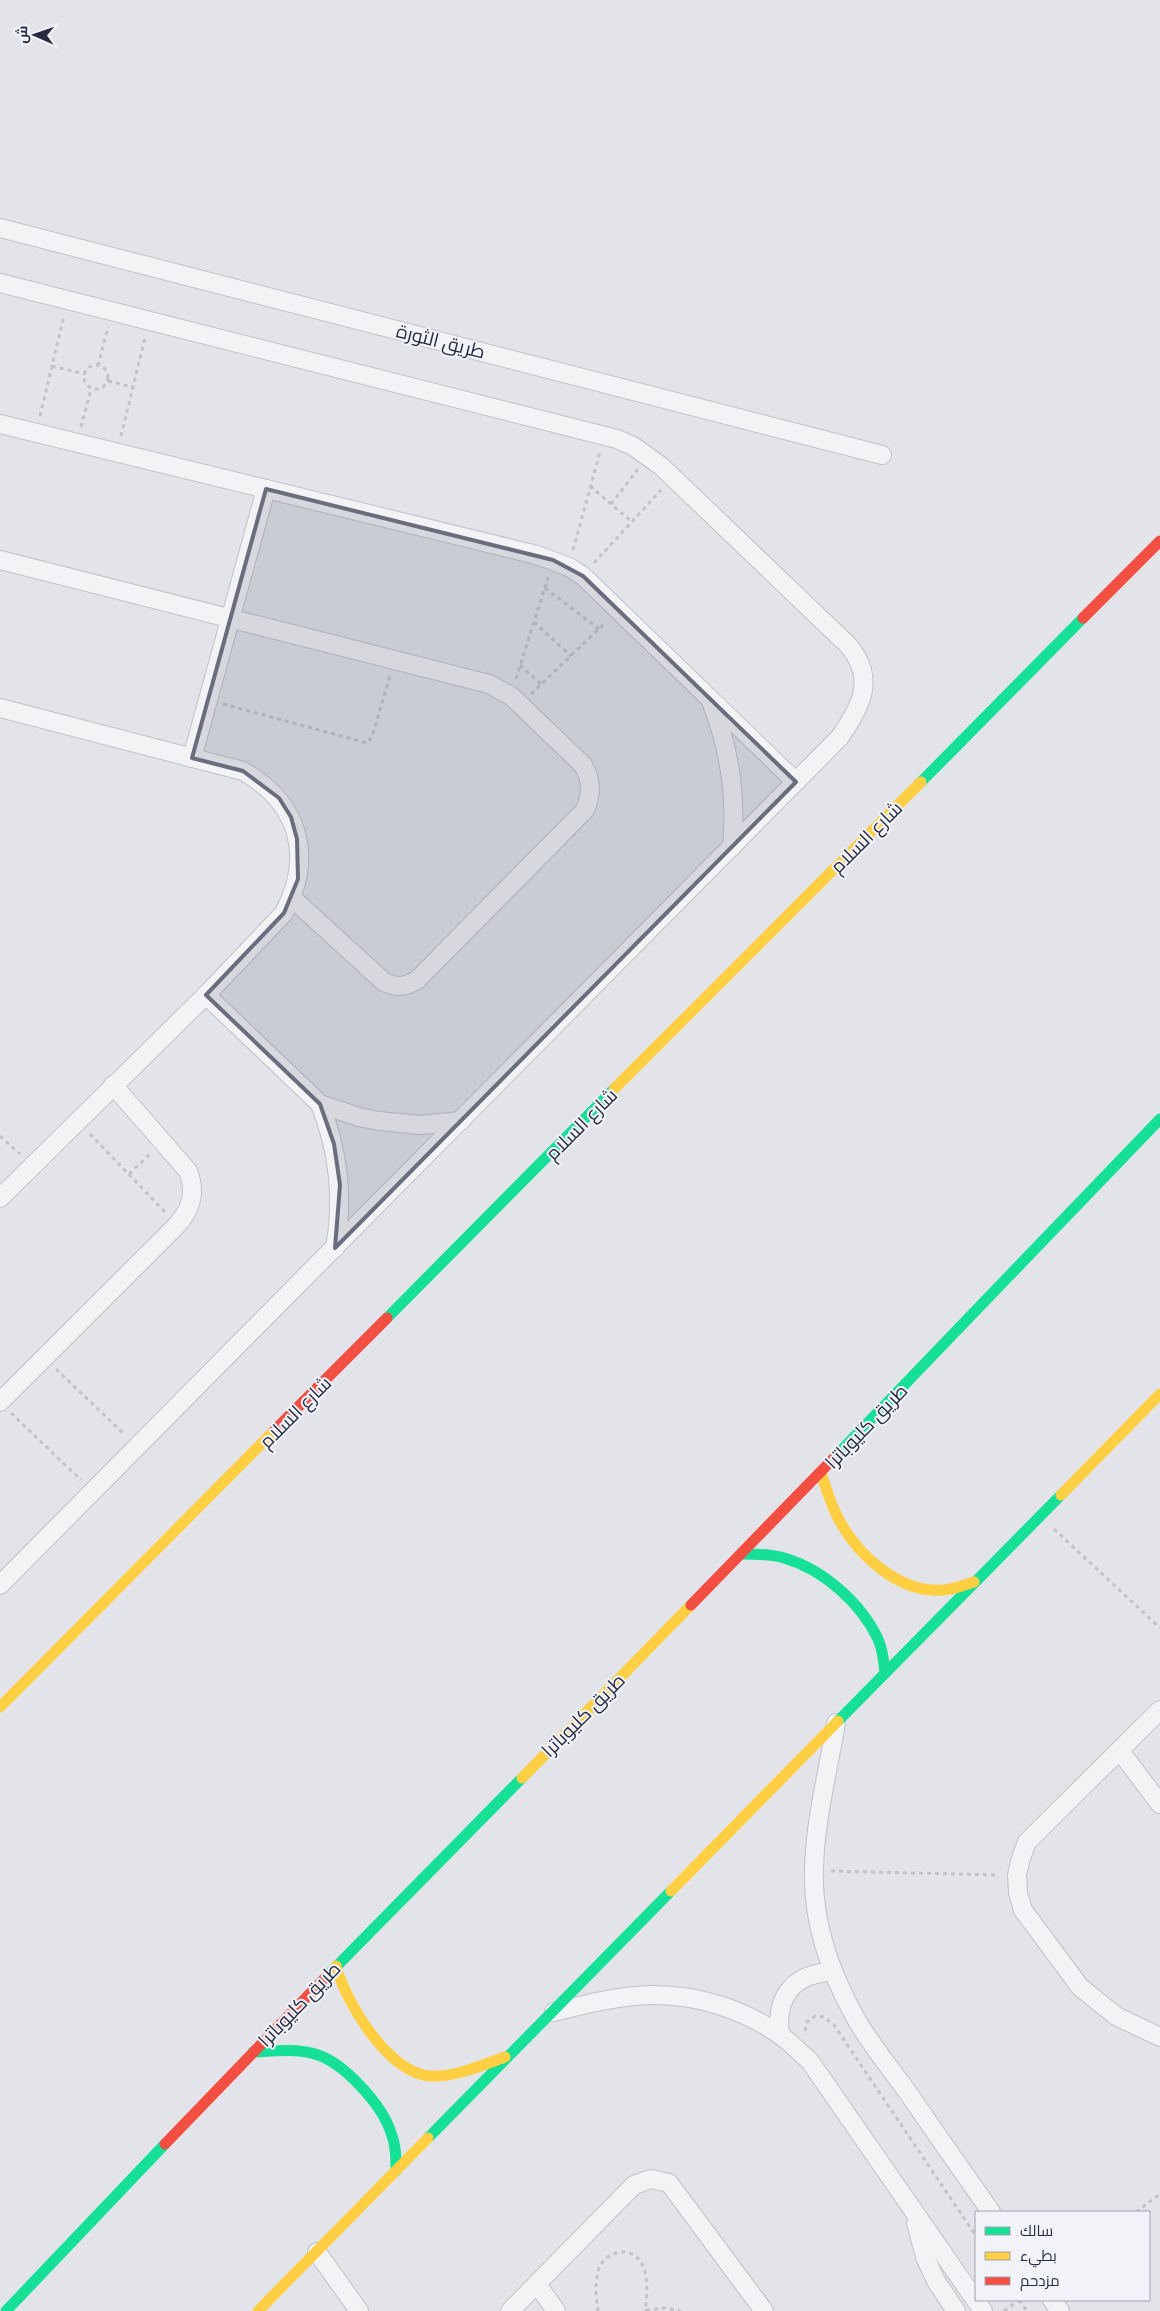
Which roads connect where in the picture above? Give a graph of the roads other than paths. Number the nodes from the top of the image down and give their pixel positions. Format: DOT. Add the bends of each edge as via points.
graph roads {
  1 [pos="0,228"];
  2 [pos="0,283"];
  3 [pos="0,424"];
  4 [pos="882,455"];
  5 [pos="266,489"];
  6 [pos="1160,541"];
  7 [pos="0,560"];
  8 [pos="231,618"];
  9 [pos="710,699"];
  10 [pos="0,708"];
  11 [pos="192,758"];
  12 [pos="796,782"];
  13 [pos="732,847"];
  14 [pos="292,898"];
  15 [pos="206,995"];
  16 [pos="113,1085"];
  17 [pos="320,1104"];
  18 [pos="1160,1120"];
  19 [pos="461,1121"];
  20 [pos="0,1198"];
  21 [pos="335,1248"];
  22 [pos="1160,1394"];
  23 [pos="0,1402"];
  24 [pos="821,1473"];
  25 [pos="742,1554"];
  26 [pos="974,1582"];
  27 [pos="0,1585"];
  28 [pos="885,1673"];
  29 [pos="0,1707"];
  30 [pos="1160,1710"];
  31 [pos="836,1723"];
  32 [pos="1120,1751"];
  33 [pos="1160,1804"];
  34 [pos="336,1966"];
  35 [pos="833,1972"];
  36 [pos="554,2012"];
  37 [pos="780,2035"];
  38 [pos="1160,2037"];
  39 [pos="253,2052"];
  40 [pos="510,2055"];
  41 [pos="396,2171"];
  42 [pos="912,2208"];
  43 [pos="990,2211"];
  44 [pos="317,2252"];
  45 [pos="537,2284"];
  46 [pos="975,2299"];
  47 [pos="6,2311"];
  48 [pos="258,2311"];
  49 [pos="359,2311"];
  50 [pos="510,2311"];
  51 [pos="556,2311"];
  52 [pos="764,2311"];
  53 [pos="956,2311"];
  1 -- 4 [label="street, طريق الثورة"];
  2 -- 12 [label="street" via="604,435 633,446 673,477 848,645 863,668 862,696 849,724"];
  3 -- 5 [label="street"];
  5 -- 8 [label="street"];
  5 -- 9 [label="street" via="568,567 619,610"];
  6 -- 29 [label="main road, شارع السلام"];
  7 -- 8 [label="street"];
  8 -- 11 [label="street"];
  8 -- 14 [label="street" via="483,682 515,700 583,764 589,774 590,798 585,810 417,980 401,987 384,982"];
  9 -- 12 [label="street"];
  9 -- 13 [label="street" via="723,734 731,771"];
  10 -- 11 [label="street"];
  11 -- 14 [label="street" via="243,771 263,782 279,798 291,817 300,859"];
  12 -- 13 [label="street"];
  13 -- 19 [label="street"];
  14 -- 15 [label="street" via="284,913"];
  15 -- 16 [label="street"];
  15 -- 17 [label="street"];
  16 -- 20 [label="street"];
  16 -- 23 [label="street" via="182,1161 192,1182 190,1205 177,1225"];
  17 -- 19 [label="street" via="379,1122"];
  17 -- 21 [label="street" via="334,1144 340,1185"];
  18 -- 24 [label="main road, طريق كليوباترا"];
  19 -- 21 [label="street"];
  21 -- 27 [label="street"];
  22 -- 26 [label="main road"];
  24 -- 25 [label="main road, طريق كليوباترا"];
  24 -- 26 [label="main road" via="830,1502 847,1532 885,1572 901,1581 936,1590"];
  25 -- 28 [label="main road" via="785,1558 824,1578 854,1604 867,1621 880,1646"];
  25 -- 34 [label="main road, طريق كليوباترا"];
  26 -- 28 [label="main road"];
  28 -- 31 [label="main road"];
  30 -- 32 [label="street"];
  31 -- 35 [label="street" via="816,1823 813,1870 816,1905"];
  31 -- 36 [label="main road"];
  32 -- 33 [label="street"];
  32 -- 38 [label="street" via="1027,1842 1020,1858 1018,1893 1023,1910 1080,1987 1116,2016"];
  34 -- 39 [label="main road, طريق كليوباترا"];
  34 -- 40 [label="main road" via="343,1991 355,2014 414,2074 436,2078 447,2076"];
  35 -- 37 [label="street" via="817,1973 790,1989 781,2003"];
  35 -- 43 [label="street" via="855,2017"];
  36 -- 37 [label="street" via="610,1999 672,1996 699,1999 741,2013"];
  36 -- 40 [label="main road"];
  37 -- 42 [label="street" via="809,2060"];
  39 -- 41 [label="main road" via="305,2052 338,2065 382,2110 392,2135"];
  39 -- 47 [label="main road, طريق كليوباترا"];
  40 -- 41 [label="main road"];
  41 -- 44 [label="main road"];
  42 -- 46 [label="street"];
  42 -- 53 [label="street" via="925,2257"];
  44 -- 48 [label="main road"];
  44 -- 49 [label="street"];
  45 -- 50 [label="street"];
  45 -- 51 [label="street"];
  45 -- 52 [label="street" via="634,2185 651,2179 670,2183"];
}
